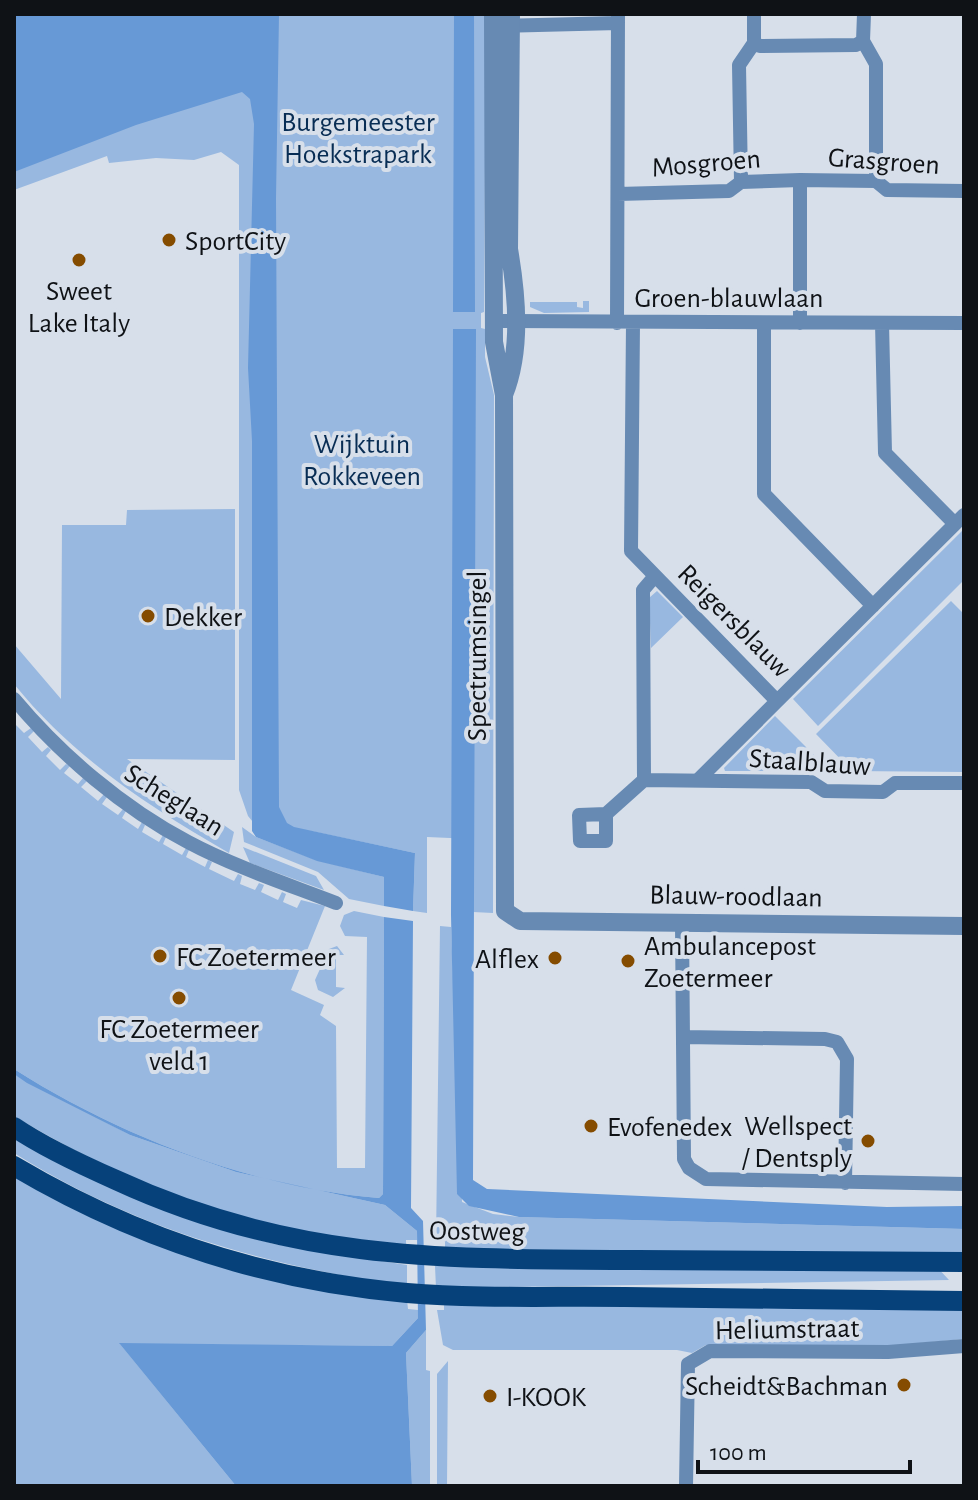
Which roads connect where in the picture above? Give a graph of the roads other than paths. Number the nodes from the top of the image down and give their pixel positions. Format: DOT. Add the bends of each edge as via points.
graph roads {
  1 [pos="754,14"];
  2 [pos="864,14"];
  3 [pos="618,18"];
  4 [pos="502,20"];
  5 [pos="863,41"];
  6 [pos="754,43"];
  7 [pos="800,180"];
  8 [pos="876,181"];
  9 [pos="741,182"];
  10 [pos="964,191"];
  11 [pos="618,194"];
  12 [pos="493,321"];
  13 [pos="515,321"];
  14 [pos="617,323"];
  15 [pos="633,323"];
  16 [pos="764,323"];
  17 [pos="800,323"];
  18 [pos="882,323"];
  19 [pos="964,323"];
  20 [pos="504,395"];
  21 [pos="960,519"];
  22 [pos="655,576"];
  23 [pos="873,606"];
  24 [pos="14,699"];
  25 [pos="777,701"];
  26 [pos="644,780"];
  27 [pos="698,780"];
  28 [pos="964,783"];
  29 [pos="606,814"];
  30 [pos="336,903"];
  31 [pos="509,915"];
  32 [pos="682,924"];
  33 [pos="964,926"];
  34 [pos="684,1037"];
  35 [pos="14,1127"];
  36 [pos="14,1166"];
  37 [pos="845,1183"];
  38 [pos="964,1184"];
  39 [pos="964,1262"];
  40 [pos="964,1301"];
  41 [pos="964,1346"];
  42 [pos="686,1486"];
  1 -- 6 [label="street"];
  2 -- 5 [label="street"];
  3 -- 4 [label="street, Mosgroen"];
  3 -- 11 [label="street, Mosgroen"];
  4 -- 12 [label="street, Spectrumsingel"];
  4 -- 13 [label="street, Spectrumsingel"];
  5 -- 6 [label="street"];
  5 -- 8 [label="street" via="876,64"];
  6 -- 9 [label="street" via="739,65"];
  7 -- 8 [label="street, Grasgroen"];
  7 -- 9 [label="street, Mosgroen"];
  7 -- 17 [label="street"];
  8 -- 10 [label="street, Grasgroen" via="887,190"];
  9 -- 11 [label="street, Mosgroen" via="729,191"];
  11 -- 14 [label="street, Mosgroen"];
  12 -- 13 [label="street, Groen-blauwlaan"];
  12 -- 20 [label="street, Spectrumsingel"];
  13 -- 14 [label="street, Groen-blauwlaan"];
  13 -- 20 [label="street, Spectrumsingel" via="513,373"];
  14 -- 15 [label="street, Groen-blauwlaan"];
  15 -- 16 [label="street, Groen-blauwlaan"];
  15 -- 22 [label="street, Reigersblauw" via="631,551"];
  16 -- 17 [label="street, Groen-blauwlaan"];
  16 -- 23 [label="street" via="764,494"];
  17 -- 18 [label="street, Groen-blauwlaan"];
  18 -- 19 [label="street, Groen-blauwlaan"];
  18 -- 21 [label="street" via="885,453"];
  20 -- 31 [label="street, Spectrumsingel" via="503,902"];
  21 -- 23 [label="street, Reigersblauw"];
  22 -- 25 [label="street, Reigersblauw"];
  22 -- 26 [label="street" via="643,590"];
  23 -- 25 [label="street, Reigersblauw"];
  24 -- 30 [label="street, Scheglaan" via="92,776 156,823 215,854"];
  25 -- 27 [label="street, Staalblauw"];
  26 -- 27 [label="street, Staalblauw"];
  26 -- 29 [label="street"];
  27 -- 28 [label="street, Staalblauw" via="811,782 825,791 883,792 895,783"];
  31 -- 32 [label="street, Blauw-roodlaan" via="520,921"];
  32 -- 33 [label="street, Blauw-roodlaan"];
  32 -- 34 [label="street"];
  34 -- 37 [label="street" via="684,1159 689,1168 706,1179"];
  34 -- 37 [label="street" via="837,1042 847,1059"];
  35 -- 39 [label="main road, Oostweg" via="162,1202 243,1228 341,1249 445,1259"];
  36 -- 40 [label="main road" via="75,1202 166,1241 241,1265 346,1286 444,1295"];
  37 -- 38 [label="street"];
  41 -- 42 [label="street, Heliumstraat" via="888,1352 710,1351 688,1364"];
}
